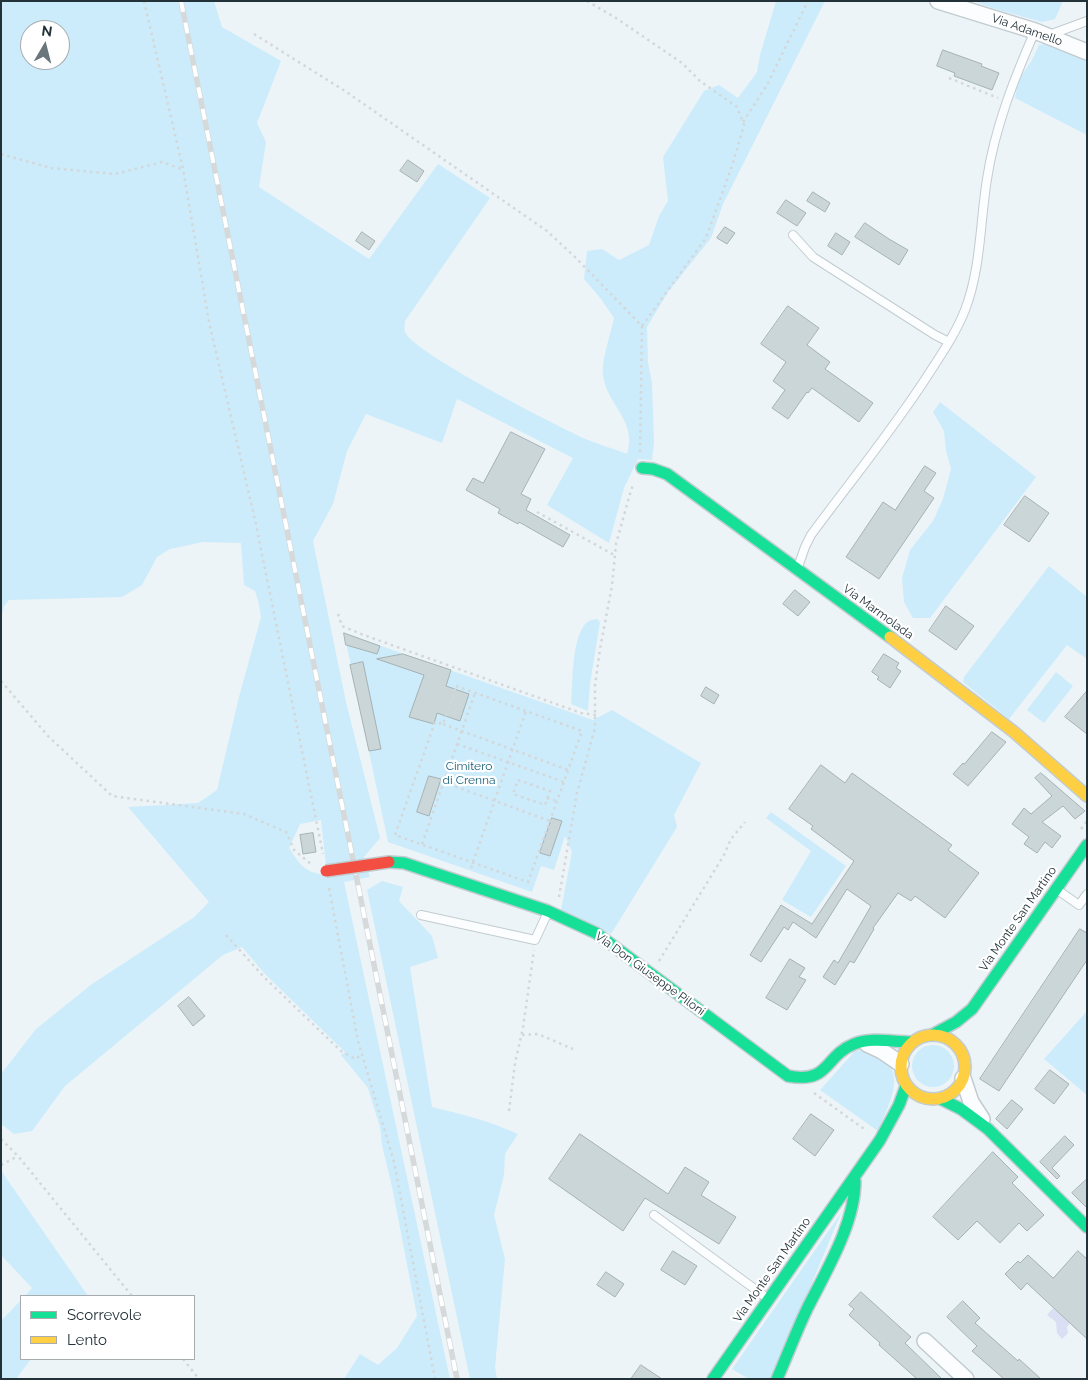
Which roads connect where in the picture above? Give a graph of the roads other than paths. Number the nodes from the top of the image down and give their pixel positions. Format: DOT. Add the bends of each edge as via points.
graph roads {
  1 [pos="938,1"];
  2 [pos="1087,21"];
  3 [pos="1041,34"];
  4 [pos="1087,52"];
  5 [pos="793,235"];
  6 [pos="949,342"];
  7 [pos="642,468"];
  8 [pos="797,569"];
  9 [pos="1087,796"];
  10 [pos="1087,845"];
  11 [pos="326,871"];
  12 [pos="1056,889"];
  13 [pos="1087,894"];
  14 [pos="551,913"];
  15 [pos="421,915"];
  16 [pos="972,1009"];
  17 [pos="932,1035"];
  18 [pos="864,1042"];
  19 [pos="912,1042"];
  20 [pos="963,1055"];
  21 [pos="901,1064"];
  22 [pos="963,1078"];
  23 [pos="906,1086"];
  24 [pos="927,1099"];
  25 [pos="941,1099"];
  26 [pos="988,1129"];
  27 [pos="880,1140"];
  28 [pos="854,1178"];
  29 [pos="654,1215"];
  30 [pos="1087,1227"];
  31 [pos="768,1299"];
  32 [pos="924,1341"];
  33 [pos="713,1379"];
  34 [pos="777,1379"];
  35 [pos="966,1379"];
  1 -- 3 [label="street, Via Adamello"];
  2 -- 3 [label="lane"];
  3 -- 4 [label="street, Via Adamello"];
  3 -- 6 [label="lane" via="1014,79 1007,102 987,178 972,288 965,311"];
  5 -- 6 [label="lane" via="813,257"];
  6 -- 8 [label="lane" via="909,404 811,535"];
  7 -- 8 [label="street, Via Marmolada" via="667,474"];
  8 -- 9 [label="street, Via Marmolada" via="1014,732"];
  10 -- 12 [label="street, Via Monte San Martino"];
  11 -- 14 [label="street, Via Don Giuseppe Piloni, bridge" via="388,862 404,863"];
  12 -- 13 [label="lane" via="1080,905"];
  12 -- 16 [label="street, Via Monte San Martino"];
  14 -- 15 [label="lane" via="535,940"];
  14 -- 18 [label="street, Via Don Giuseppe Piloni" via="596,933 788,1076 805,1078 822,1071 848,1046"];
  16 -- 17 [label="street, Via Monte San Martino"];
  16 -- 20 [label="street, Via Monte San Martino"];
  17 -- 19 [label="street"];
  17 -- 20 [label="street" via="950,1040"];
  18 -- 19 [label="street"];
  18 -- 21 [label="street"];
  19 -- 21 [label="street" via="902,1056"];
  20 -- 22 [label="street"];
  21 -- 23 [label="street"];
  22 -- 25 [label="street" via="958,1088"];
  22 -- 26 [label="street" via="971,1102"];
  23 -- 24 [label="street"];
  23 -- 27 [label="street, Via Monte San Martino"];
  24 -- 25 [label="street"];
  24 -- 27 [label="street, Via Monte San Martino" via="912,1107"];
  25 -- 26 [label="street"];
  26 -- 30 [label="street"];
  27 -- 28 [label="street, Via Monte San Martino"];
  28 -- 31 [label="street, Via Monte San Martino"];
  28 -- 34 [label="street" via="856,1188 836,1248"];
  29 -- 31 [label="lane"];
  31 -- 33 [label="street, Via Monte San Martino"];
  32 -- 35 [label="street"];
}
